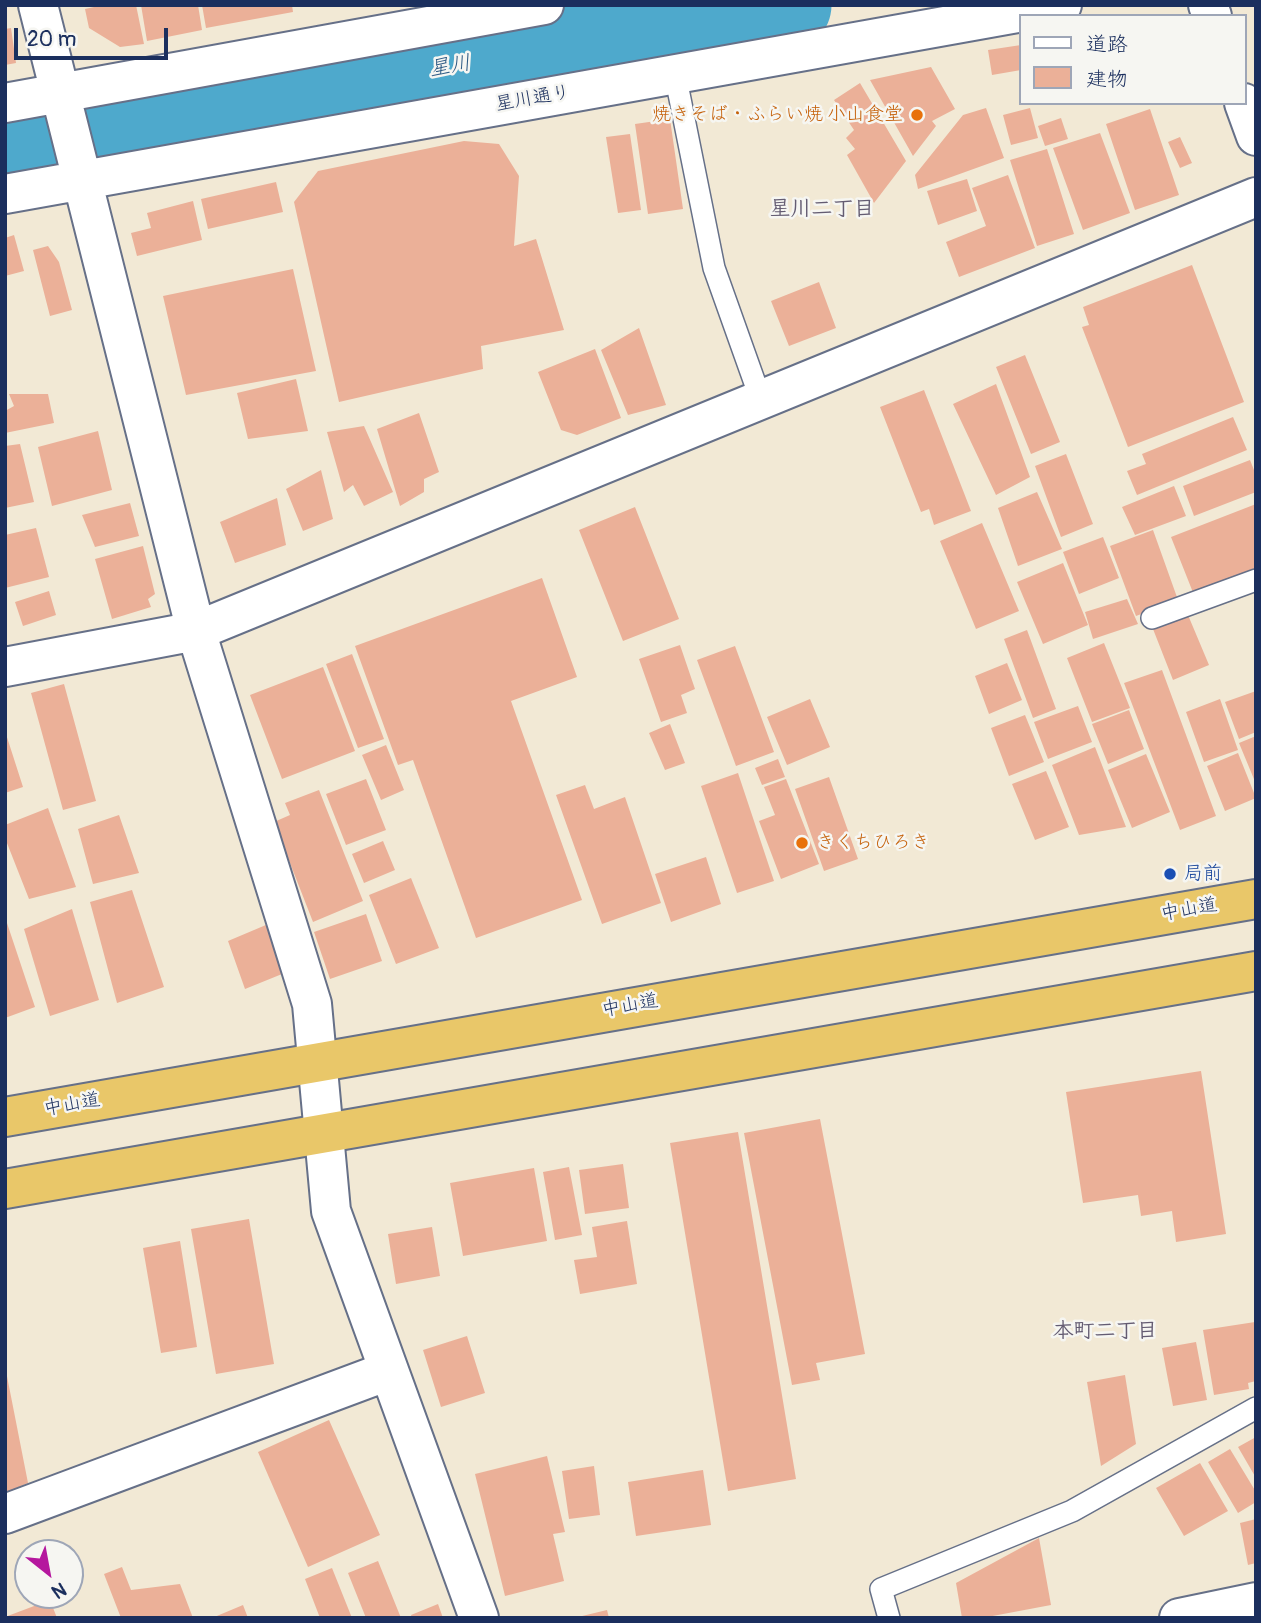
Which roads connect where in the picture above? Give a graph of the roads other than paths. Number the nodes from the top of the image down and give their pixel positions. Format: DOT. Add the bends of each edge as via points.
graph roads {
  1 [pos="38,5"];
  2 [pos="544,5"];
  3 [pos="1062,5"];
  4 [pos="675,74"];
  5 [pos="60,92"];
  6 [pos="5,103"];
  7 [pos="1245,105"];
  8 [pos="1256,136"];
  9 [pos="80,180"];
  10 [pos="5,194"];
  11 [pos="1256,197"];
  12 [pos="761,400"];
  13 [pos="1256,580"];
  14 [pos="1152,618"];
  15 [pos="196,631"];
  16 [pos="5,667"];
  17 [pos="1256,899"];
  18 [pos="1256,971"];
  19 [pos="318,1060"];
  20 [pos="5,1117"];
  21 [pos="324,1134"];
  22 [pos="5,1189"];
  23 [pos="388,1371"];
  24 [pos="1256,1408"];
  25 [pos="5,1514"];
  26 [pos="1256,1602"];
  27 [pos="479,1618"];
  28 [pos="890,1618"];
  29 [pos="1179,1618"];
  1 -- 5 [label="street"];
  2 -- 5 [label="street"];
  3 -- 4 [label="street, 星川通り"];
  4 -- 9 [label="street, 星川通り"];
  4 -- 12 [label="lane" via="714,268"];
  5 -- 6 [label="street"];
  5 -- 9 [label="street"];
  7 -- 8 [label="street"];
  9 -- 10 [label="street, 星川通り"];
  9 -- 15 [label="street"];
  11 -- 12 [label="street"];
  12 -- 15 [label="street"];
  13 -- 14 [label="lane"];
  15 -- 16 [label="street"];
  15 -- 19 [label="street" via="312,1004"];
  17 -- 19 [label="highway, 中山道"];
  18 -- 21 [label="highway"];
  19 -- 20 [label="highway, 中山道"];
  19 -- 21 [label="street"];
  21 -- 22 [label="highway"];
  21 -- 23 [label="street" via="331,1210"];
  23 -- 25 [label="street"];
  23 -- 27 [label="street"];
  24 -- 28 [label="lane" via="1072,1511 881,1589"];
  26 -- 29 [label="street"];
}
